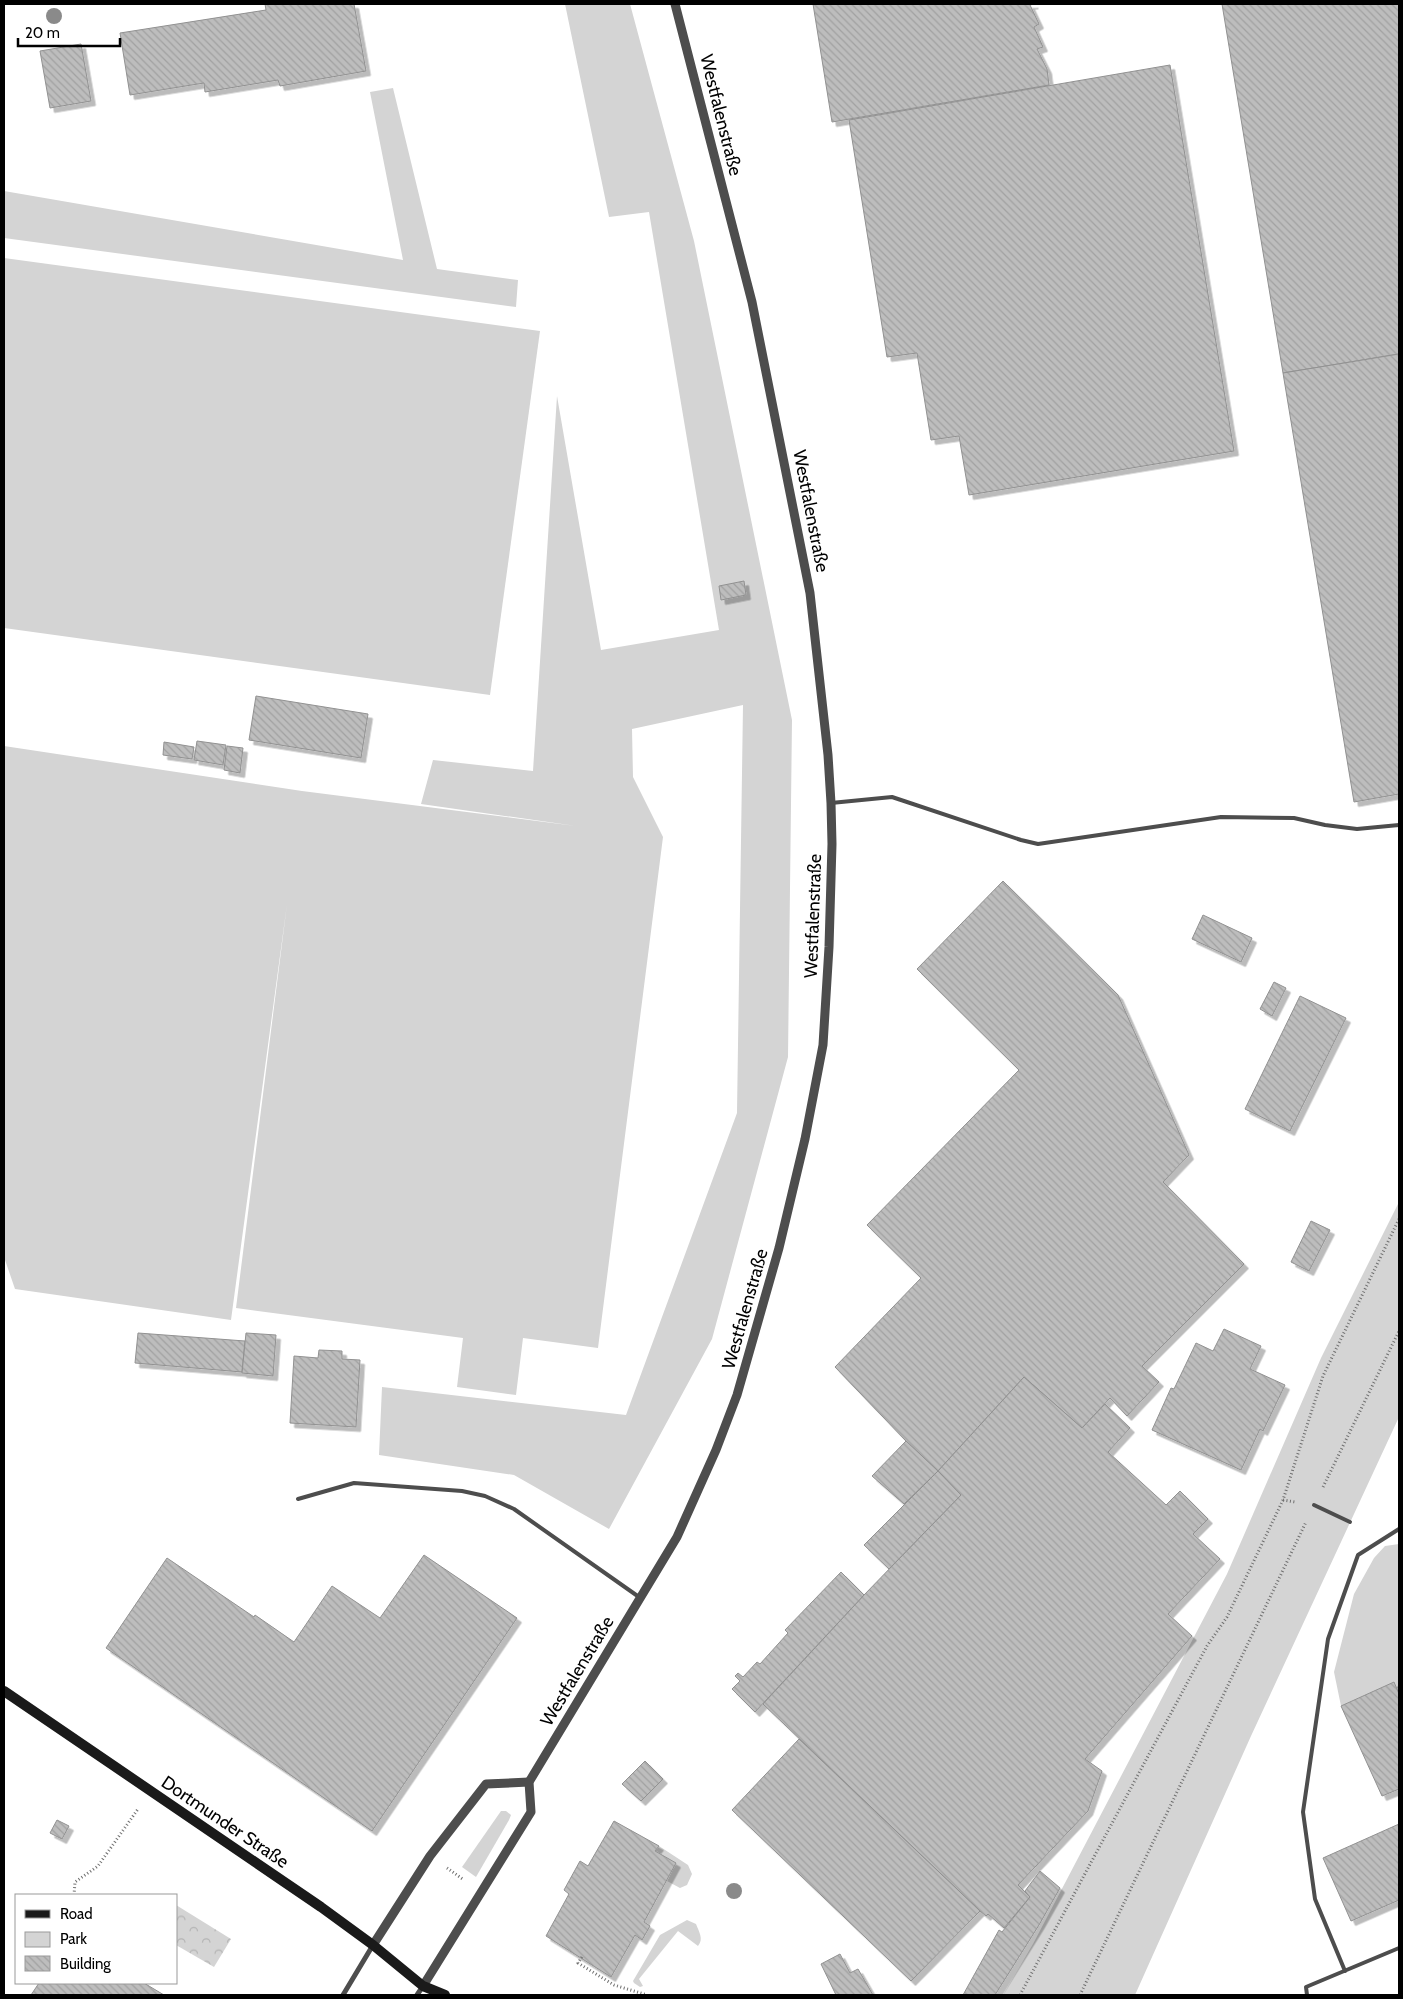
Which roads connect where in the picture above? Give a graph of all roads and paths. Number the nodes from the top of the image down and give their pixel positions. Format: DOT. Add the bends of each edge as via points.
graph roads {
  1 [pos="674,4"];
  2 [pos="831,802"];
  3 [pos="1399,826"];
  4 [pos="1399,1219"];
  5 [pos="1399,1331"];
  6 [pos="298,1499"];
  7 [pos="1314,1505"];
  8 [pos="1350,1522"];
  9 [pos="1399,1529"];
  10 [pos="641,1598"];
  11 [pos="4,1691"];
  12 [pos="529,1782"];
  13 [pos="151,1791"];
  14 [pos="430,1856"];
  15 [pos="482,1893"];
  16 [pos="74,1894"];
  17 [pos="373,1945"];
  18 [pos="1399,1948"];
  19 [pos="582,1957"];
  20 [pos="1345,1971"];
  21 [pos="423,1986"];
  22 [pos="343,1995"];
  23 [pos="417,1995"];
  24 [pos="429,1995"];
  25 [pos="445,1995"];
  26 [pos="648,1995"];
  27 [pos="1020,1995"];
  28 [pos="1080,1995"];
  29 [pos="1307,1995"];
  1 -- 2 [label="street, Westfalenstraße" via="752,302 781,440 810,593"];
  2 -- 3 [label="lane" via="892,797 1038,844 1221,817 1294,818 1357,829"];
  2 -- 10 [label="street, Westfalenstraße" via="829,947 822,1045 780,1248 737,1395 716,1450 677,1537"];
  4 -- 27 [label="path" via="1323,1376 1284,1500 1227,1616"];
  5 -- 7 [label="path"];
  6 -- 10 [label="lane" via="354,1483 462,1491 485,1496 514,1509"];
  7 -- 8 [label="lane"];
  7 -- 28 [label="path"];
  9 -- 20 [label="lane" via="1358,1555 1328,1639 1303,1812 1315,1899"];
  10 -- 12 [label="street, Westfalenstraße"];
  11 -- 13 [label="main road, Dortmunder Straße"];
  12 -- 14 [label="street" via="486,1784"];
  12 -- 15 [label="street" via="531,1812"];
  13 -- 16 [label="path" via="98,1866 75,1882"];
  13 -- 17 [label="main road, Dortmunder Straße"];
  14 -- 15 [label="path"];
  14 -- 17 [label="street"];
  15 -- 21 [label="street"];
  17 -- 21 [label="main road, Dortmunder Straße"];
  17 -- 22 [label="street"];
  18 -- 20 [label="lane"];
  19 -- 26 [label="path" via="578,1963 614,1986"];
  20 -- 29 [label="lane" via="1306,1987"];
  21 -- 23 [label="street"];
  21 -- 24 [label="main road, Dortmunder Straße"];
  21 -- 25 [label="main road, Dortmunder Straße"];
}
